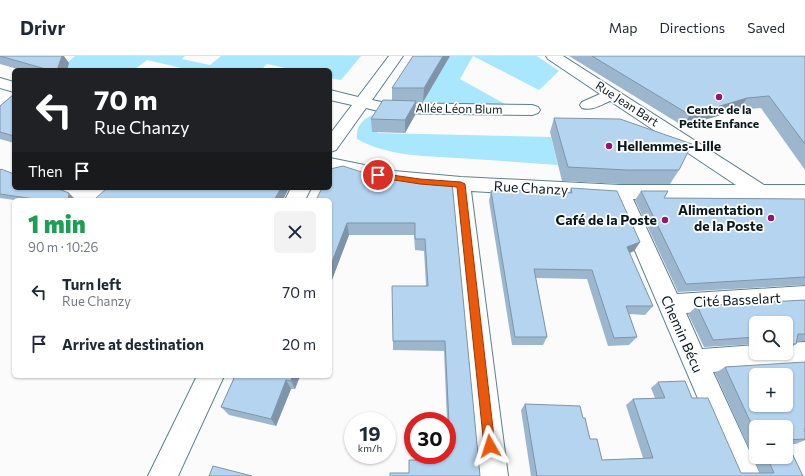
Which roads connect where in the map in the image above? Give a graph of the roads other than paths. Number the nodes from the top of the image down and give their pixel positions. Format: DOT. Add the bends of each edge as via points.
graph roads {
  1 [pos="396,56"];
  2 [pos="553,56"];
  3 [pos="0,83"];
  4 [pos="12,86"];
  5 [pos="612,94"];
  6 [pos="332,95"];
  7 [pos="362,102"];
  8 [pos="588,105"];
  9 [pos="532,110"];
  10 [pos="332,143"];
  11 [pos="332,164"];
  12 [pos="461,184"];
  13 [pos="620,192"];
  14 [pos="805,192"];
  15 [pos="762,193"];
  16 [pos="805,296"];
  17 [pos="669,304"];
  18 [pos="805,354"];
  19 [pos="694,361"];
  20 [pos="210,378"];
  21 [pos="163,476"];
  22 [pos="493,476"];
  23 [pos="746,476"];
  1 -- 7 [label="street"];
  2 -- 5 [label="street, Rue Jean Bart"];
  3 -- 4 [label="street"];
  5 -- 8 [label="street"];
  5 -- 15 [label="street, Rue Jean Bart"];
  6 -- 7 [label="street, Allée Léon Blum"];
  7 -- 9 [label="street, Allée Léon Blum" via="386,108"];
  7 -- 10 [label="street"];
  11 -- 12 [label="street, Rue Chanzy" via="394,178"];
  12 -- 13 [label="street, Rue Chanzy"];
  12 -- 22 [label="street"];
  13 -- 15 [label="street, Rue Chanzy"];
  13 -- 17 [label="street, Chemin Bécu"];
  14 -- 15 [label="street, Rue Chanzy"];
  16 -- 17 [label="street, Cité Basselart"];
  17 -- 19 [label="street, Chemin Bécu"];
  18 -- 19 [label="street"];
  19 -- 23 [label="street, Chemin Bécu"];
  20 -- 21 [label="street"];
}
